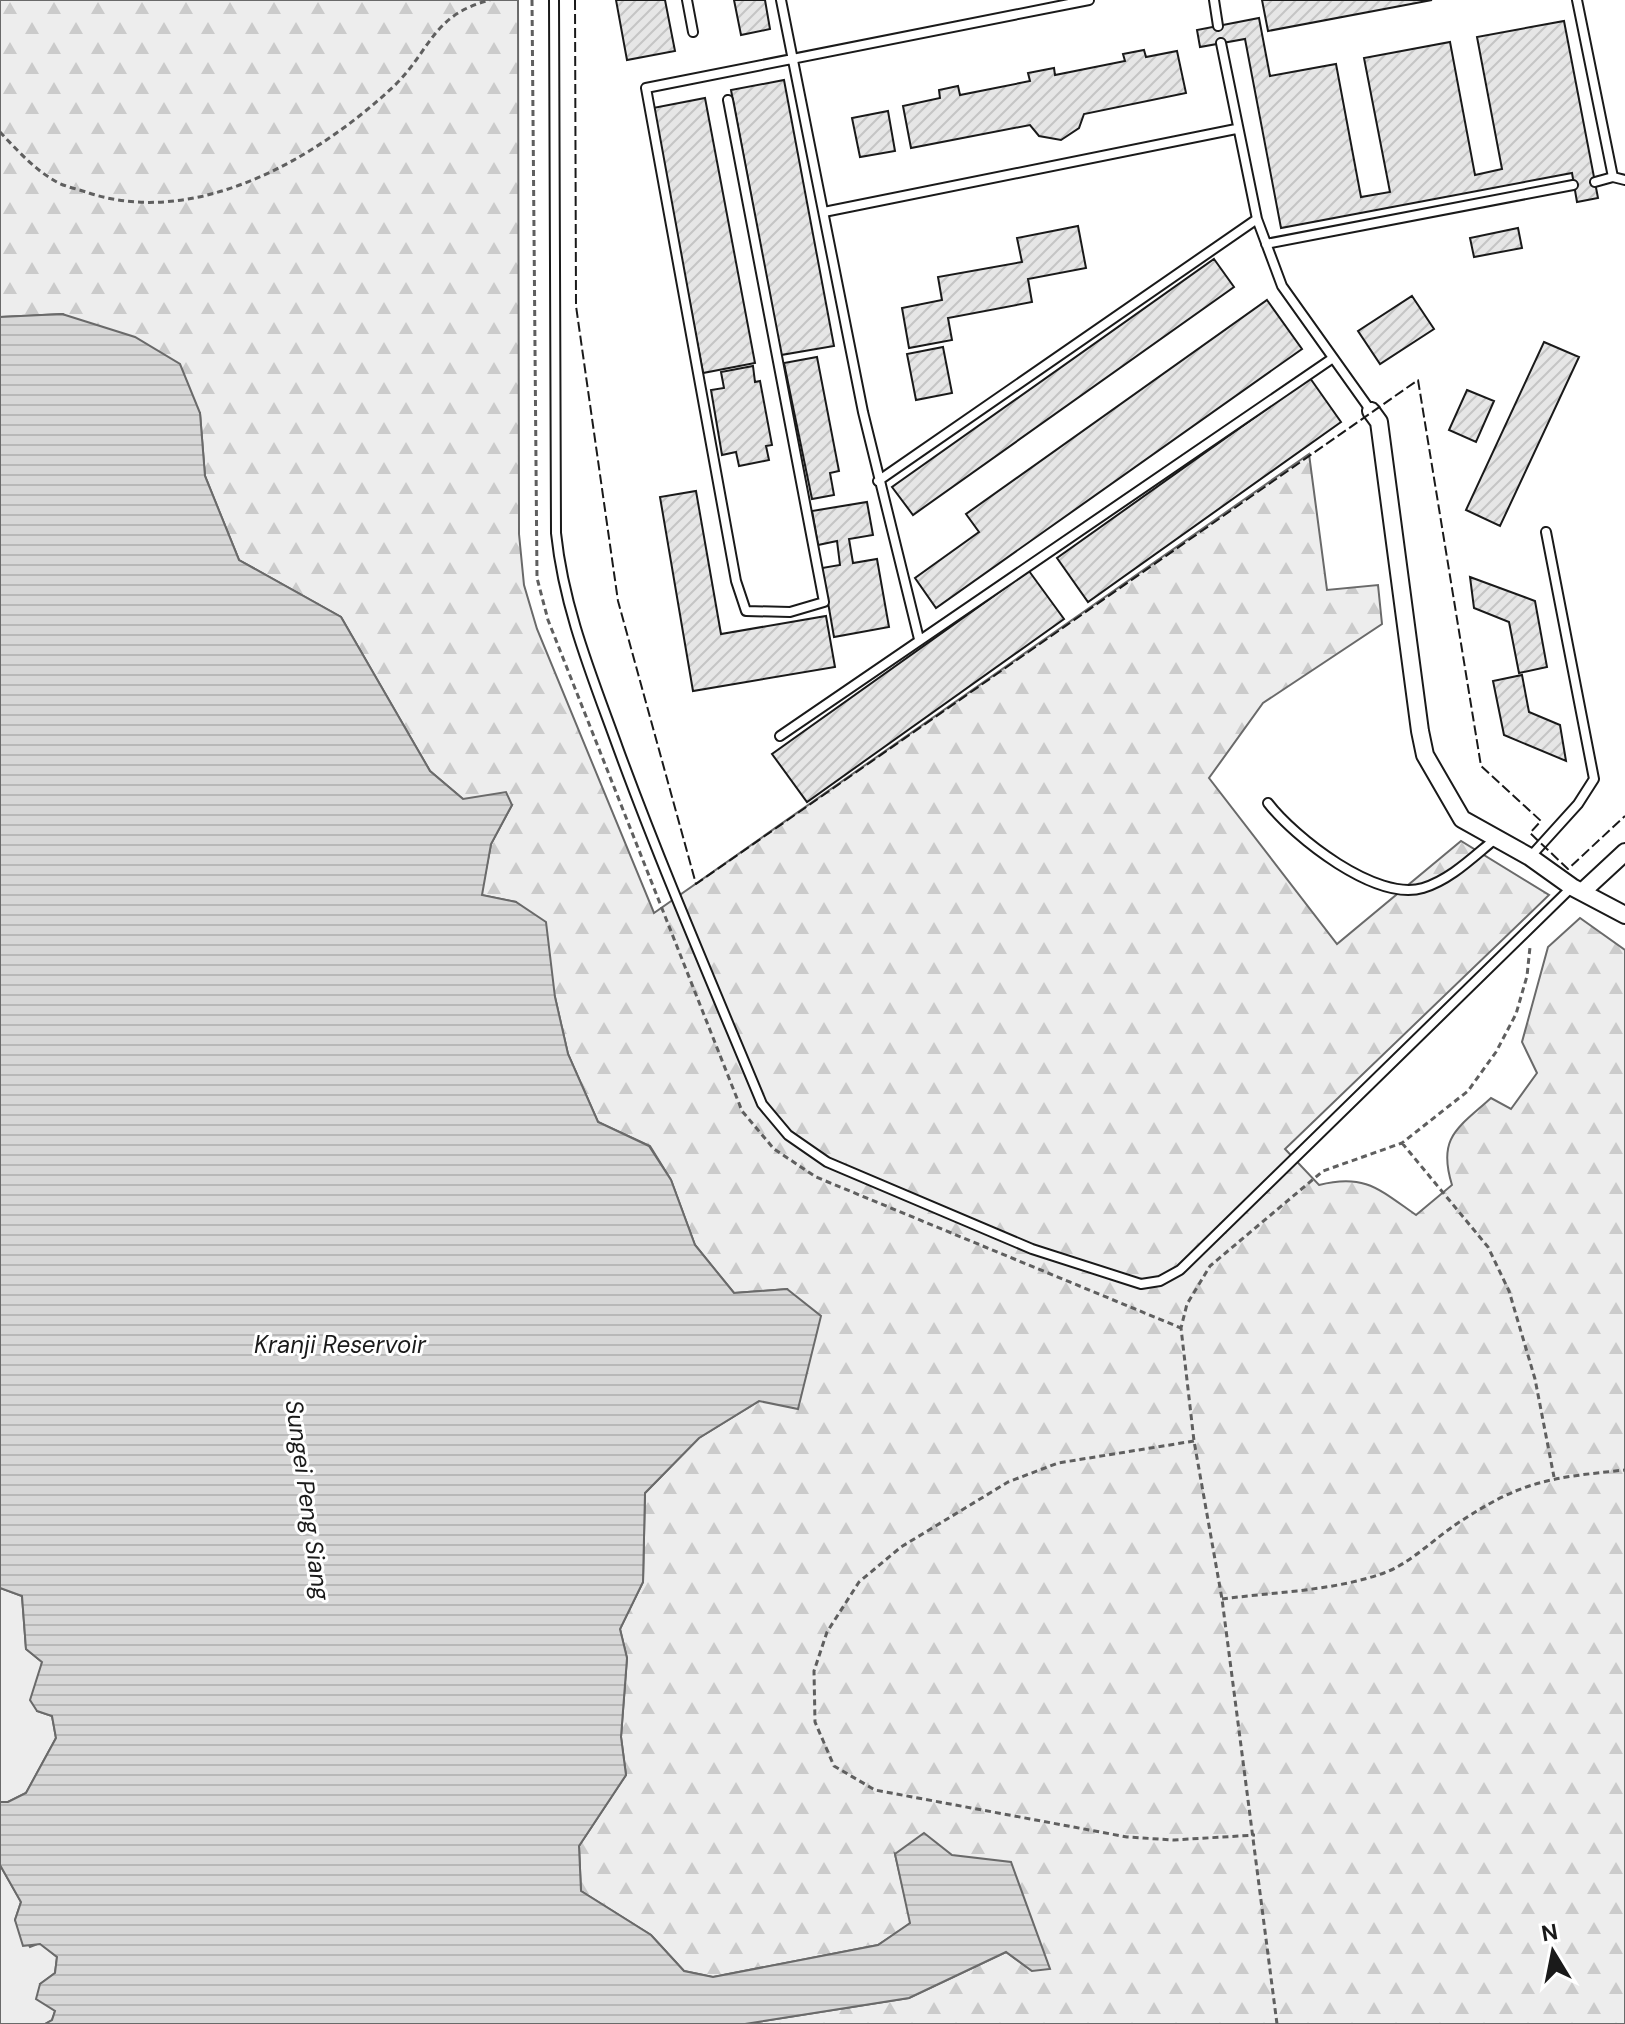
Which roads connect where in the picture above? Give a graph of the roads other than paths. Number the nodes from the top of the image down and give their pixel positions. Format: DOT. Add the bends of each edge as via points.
graph roads {
  1 [pos="554,0"];
  2 [pos="687,0"];
  3 [pos="781,0"];
  4 [pos="1089,0"];
  5 [pos="1214,0"];
  6 [pos="1577,0"];
  7 [pos="1218,26"];
  8 [pos="693,32"];
  9 [pos="1221,43"];
  10 [pos="792,57"];
  11 [pos="728,100"];
  12 [pos="1236,129"];
  13 [pos="1613,177"];
  14 [pos="1625,180"];
  15 [pos="1595,182"];
  16 [pos="1573,185"];
  17 [pos="824,212"];
  18 [pos="1257,219"];
  19 [pos="1266,244"];
  20 [pos="1333,358"];
  21 [pos="1371,411"];
  22 [pos="878,481"];
  23 [pos="1546,532"];
  24 [pos="919,639"];
  25 [pos="780,736"];
  26 [pos="1268,803"];
  27 [pos="1494,840"];
  28 [pos="1625,852"];
  29 [pos="1530,857"];
  30 [pos="1578,889"];
  31 [pos="1625,915"];
  1 -- 30 [label="lane" via="556,517 561,576 571,620 648,829 762,1104 788,1135 827,1162 1032,1249 1117,1278 1141,1284 1160,1281 1180,1270 1532,923"];
  2 -- 8 [label="lane"];
  3 -- 10 [label="lane"];
  4 -- 10 [label="lane"];
  5 -- 7 [label="lane"];
  6 -- 13 [label="lane"];
  9 -- 12 [label="lane"];
  10 -- 11 [label="lane" via="646,88 736,581 746,611 790,612 824,602"];
  10 -- 17 [label="lane"];
  12 -- 17 [label="lane"];
  12 -- 18 [label="lane"];
  13 -- 14 [label="lane"];
  13 -- 15 [label="lane"];
  16 -- 19 [label="lane"];
  17 -- 22 [label="lane"];
  18 -- 19 [label="lane"];
  18 -- 22 [label="lane"];
  19 -- 20 [label="lane" via="1282,286"];
  20 -- 21 [label="lane"];
  20 -- 24 [label="lane"];
  21 -- 27 [label="street" via="1379,422 1425,755 1462,819"];
  22 -- 24 [label="lane"];
  23 -- 29 [label="lane" via="1594,779"];
  24 -- 25 [label="lane"];
  26 -- 27 [label="lane" via="1283,823 1336,862 1402,889 1438,882"];
  27 -- 29 [label="street"];
  28 -- 30 [label="street"];
  29 -- 30 [label="street"];
  30 -- 31 [label="street"];
}
